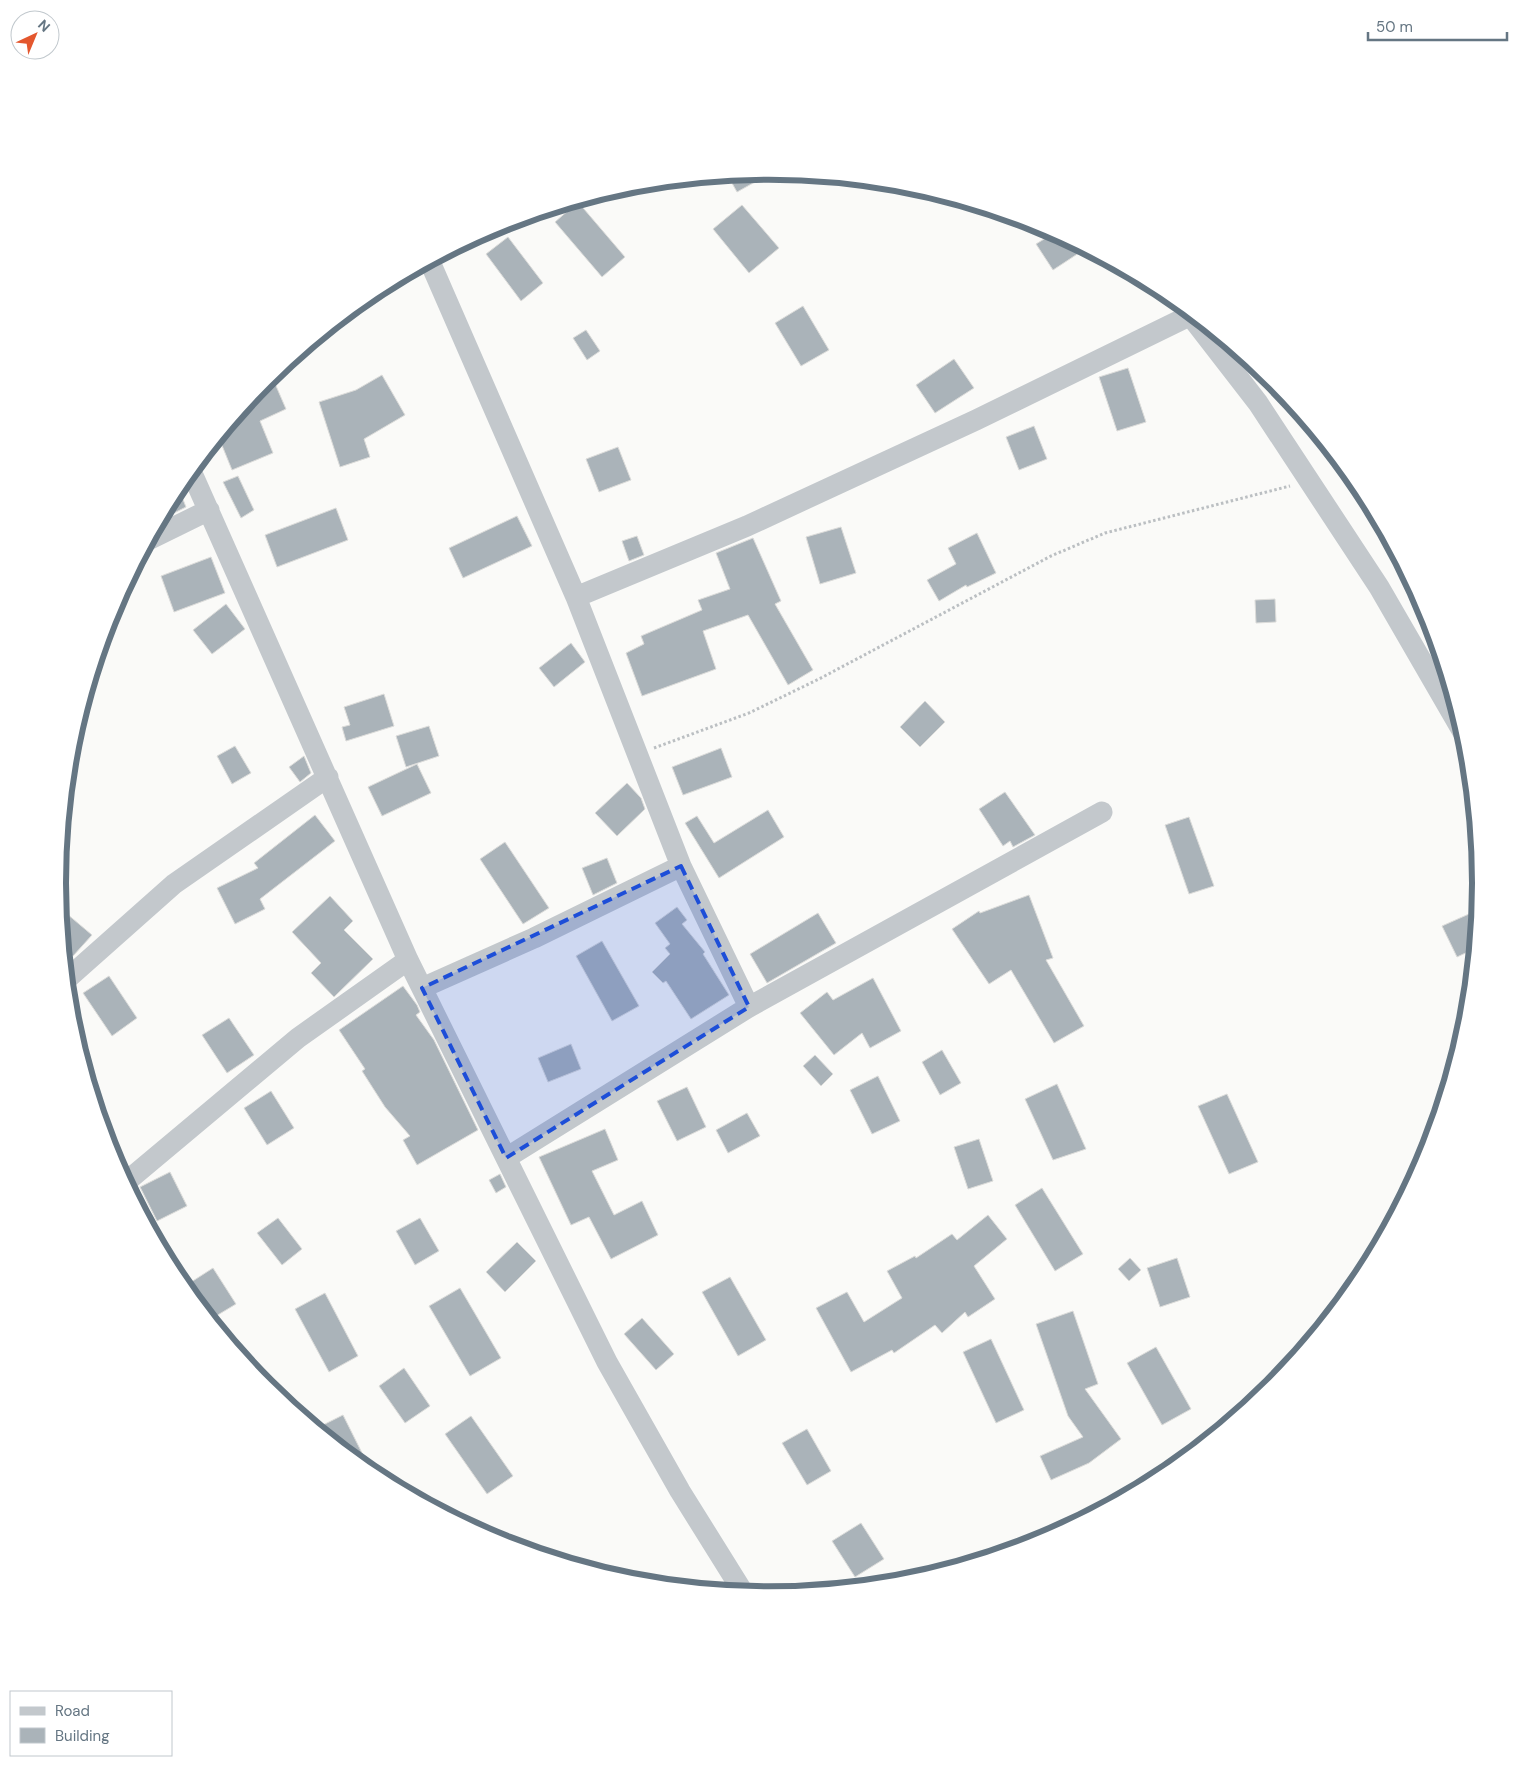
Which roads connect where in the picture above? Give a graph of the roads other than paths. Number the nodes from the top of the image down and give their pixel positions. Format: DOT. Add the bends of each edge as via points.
graph roads {
  1 [pos="432,267"];
  2 [pos="1183,315"];
  3 [pos="1202,329"];
  4 [pos="1224,348"];
  5 [pos="1228,364"];
  6 [pos="195,479"];
  7 [pos="209,510"];
  8 [pos="159,535"];
  9 [pos="576,597"];
  10 [pos="1450,710"];
  11 [pos="328,777"];
  12 [pos="1102,812"];
  13 [pos="681,866"];
  14 [pos="408,960"];
  15 [pos="72,975"];
  16 [pos="422,988"];
  17 [pos="749,1008"];
  18 [pos="506,1158"];
  19 [pos="131,1177"];
  20 [pos="738,1585"];
  1 -- 9 [label="street"];
  2 -- 9 [label="street" via="976,420 764,518"];
  3 -- 5 [label="street"];
  4 -- 5 [label="street"];
  5 -- 10 [label="street" via="1258,403 1379,587"];
  6 -- 7 [label="street"];
  7 -- 8 [label="street"];
  7 -- 11 [label="street"];
  9 -- 13 [label="street"];
  11 -- 14 [label="street"];
  11 -- 15 [label="street" via="174,884"];
  12 -- 17 [label="street"];
  13 -- 16 [label="street"];
  13 -- 17 [label="street"];
  14 -- 16 [label="street"];
  14 -- 19 [label="street" via="298,1038"];
  16 -- 18 [label="street"];
  17 -- 18 [label="street"];
  18 -- 20 [label="street" via="607,1362 680,1491"];
}
